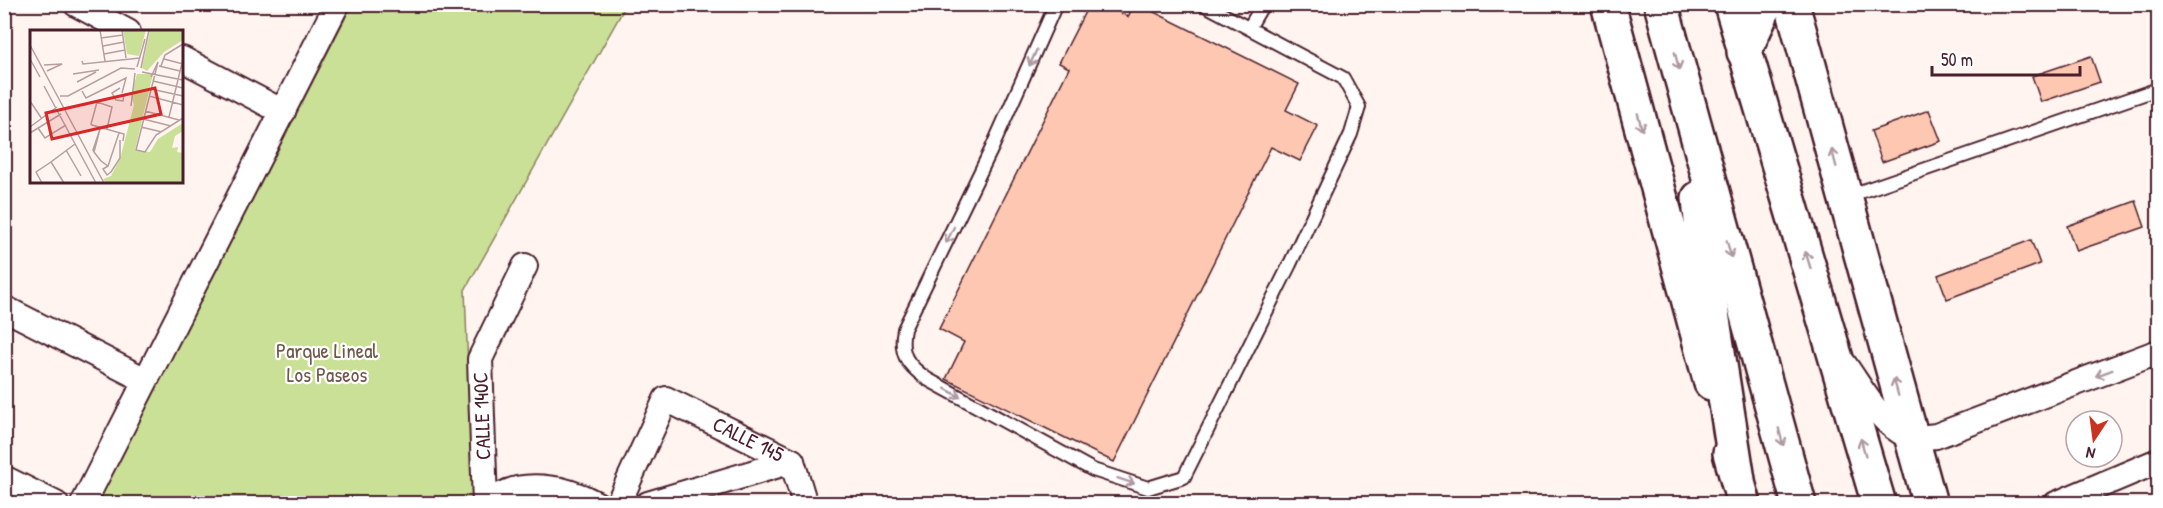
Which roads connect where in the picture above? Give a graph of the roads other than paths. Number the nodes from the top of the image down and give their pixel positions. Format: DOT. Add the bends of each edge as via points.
graph roads {
  1 [pos="76,4"];
  2 [pos="337,4"];
  3 [pos="1056,4"];
  4 [pos="1203,4"];
  5 [pos="1263,4"];
  6 [pos="1608,4"];
  7 [pos="1661,4"];
  8 [pos="1731,4"];
  9 [pos="1766,4"];
  10 [pos="1792,4"];
  11 [pos="1249,28"];
  12 [pos="124,30"];
  13 [pos="1744,52"];
  14 [pos="183,60"];
  15 [pos="2158,89"];
  16 [pos="283,112"];
  17 [pos="1691,112"];
  18 [pos="1845,197"];
  19 [pos="525,266"];
  20 [pos="4,308"];
  21 [pos="2158,352"];
  22 [pos="1837,353"];
  23 [pos="145,380"];
  24 [pos="1910,436"];
  25 [pos="792,461"];
  26 [pos="2158,461"];
  27 [pos="4,478"];
  28 [pos="1741,492"];
  29 [pos="56,504"];
  30 [pos="83,504"];
  31 [pos="485,504"];
  32 [pos="490,504"];
  33 [pos="597,504"];
  34 [pos="618,504"];
  35 [pos="648,504"];
  36 [pos="806,504"];
  37 [pos="1799,504"];
  38 [pos="1879,504"];
  39 [pos="1930,504"];
  40 [pos="2056,504"];
  1 -- 12 [label="street"];
  2 -- 16 [label="street"];
  3 -- 11 [label="lane, one-way" via="992,148 904,329 903,356 927,379 1093,470 1148,488 1184,477 1295,253 1351,134 1359,108 1343,78"];
  4 -- 11 [label="lane"];
  5 -- 11 [label="lane"];
  6 -- 28 [label="main road, one-way"];
  7 -- 17 [label="main road, one-way"];
  8 -- 13 [label="main road"];
  9 -- 13 [label="main road"];
  18 -- 10 [label="main road, one-way"];
  22 -- 13 [label="main road, one-way"];
  14 -- 16 [label="street"];
  15 -- 18 [label="lane"];
  16 -- 23 [label="street"];
  17 -- 28 [label="main road" via="1706,275"];
  17 -- 37 [label="main road, one-way"];
  24 -- 18 [label="main road, one-way"];
  19 -- 31 [label="street, CALLE 140C" via="480,359"];
  20 -- 23 [label="street"];
  21 -- 24 [label="street, one-way" via="1936,436"];
  22 -- 24 [label="street" via="1886,422"];
  38 -- 22 [label="main road, one-way"];
  23 -- 30 [label="street"];
  24 -- 39 [label="main road"];
  25 -- 34 [label="street, CALLE 145" via="666,399"];
  25 -- 35 [label="street"];
  25 -- 36 [label="street, CALLE 145"];
  26 -- 40 [label="street"];
  27 -- 29 [label="street"];
  32 -- 33 [label="street" via="504,493 530,487 573,494"];
}
